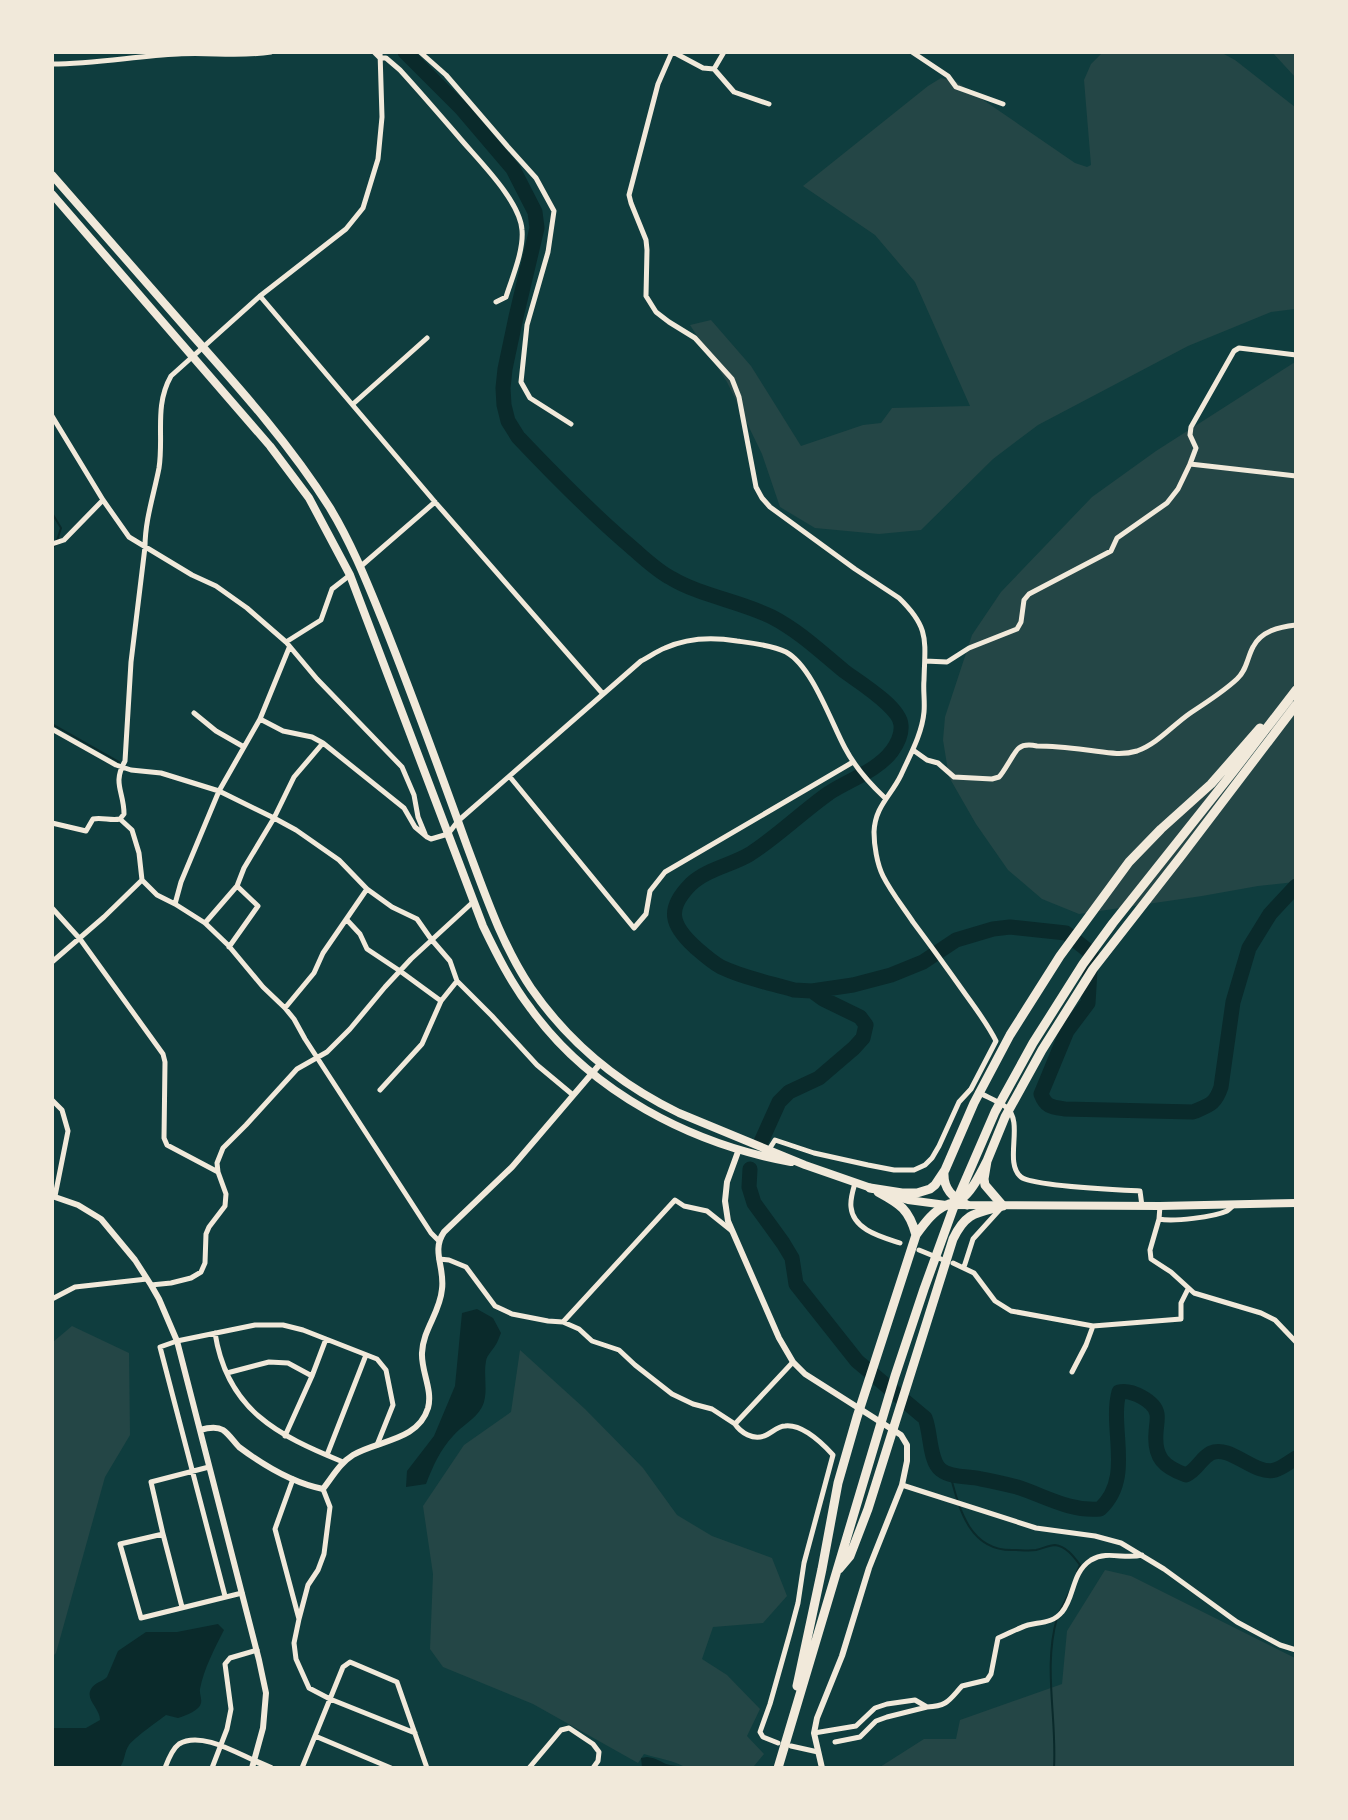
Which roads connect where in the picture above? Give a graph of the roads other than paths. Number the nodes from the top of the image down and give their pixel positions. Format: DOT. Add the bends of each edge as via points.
graph roads {
  1 [pos="271,52"];
  2 [pos="374,52"];
  3 [pos="420,52"];
  4 [pos="673,52"];
  5 [pos="724,52"];
  6 [pos="912,52"];
  7 [pos="380,55"];
  8 [pos="52,64"];
  9 [pos="714,69"];
  10 [pos="769,104"];
  11 [pos="1003,104"];
  12 [pos="52,175"];
  13 [pos="52,194"];
  14 [pos="260,296"];
  15 [pos="496,302"];
  16 [pos="427,338"];
  17 [pos="203,347"];
  18 [pos="1296,355"];
  19 [pos="194,356"];
  20 [pos="353,404"];
  21 [pos="52,416"];
  22 [pos="571,424"];
  23 [pos="1190,464"];
  24 [pos="1296,476"];
  25 [pos="103,500"];
  26 [pos="435,502"];
  27 [pos="52,544"];
  28 [pos="145,547"];
  29 [pos="360,567"];
  30 [pos="350,575"];
  31 [pos="1296,625"];
  32 [pos="287,645"];
  33 [pos="925,661"];
  34 [pos="1296,689"];
  35 [pos="603,694"];
  36 [pos="1296,703"];
  37 [pos="194,713"];
  38 [pos="260,719"];
  39 [pos="52,729"];
  40 [pos="323,743"];
  41 [pos="244,747"];
  42 [pos="913,750"];
  43 [pos="855,763"];
  44 [pos="122,767"];
  45 [pos="1233,772"];
  46 [pos="510,777"];
  47 [pos="219,791"];
  48 [pos="885,798"];
  49 [pos="274,818"];
  50 [pos="120,819"];
  51 [pos="458,821"];
  52 [pos="52,823"];
  53 [pos="424,834"];
  54 [pos="448,834"];
  55 [pos="142,880"];
  56 [pos="237,886"];
  57 [pos="367,889"];
  58 [pos="473,902"];
  59 [pos="175,904"];
  60 [pos="52,908"];
  61 [pos="346,920"];
  62 [pos="205,923"];
  63 [pos="80,939"];
  64 [pos="431,939"];
  65 [pos="229,947"];
  66 [pos="52,962"];
  67 [pos="400,970"];
  68 [pos="457,981"];
  69 [pos="441,1001"];
  70 [pos="285,1008"];
  71 [pos="317,1058"];
  72 [pos="600,1064"];
  73 [pos="592,1074"];
  74 [pos="971,1089"];
  75 [pos="380,1090"];
  76 [pos="573,1095"];
  77 [pos="52,1100"];
  78 [pos="739,1149"];
  79 [pos="770,1149"];
  80 [pos="764,1157"];
  81 [pos="987,1161"];
  82 [pos="805,1165"];
  83 [pos="945,1170"];
  84 [pos="218,1172"];
  85 [pos="855,1183"];
  86 [pos="870,1188"];
  87 [pos="53,1196"];
  88 [pos="963,1203"];
  89 [pos="1296,1203"];
  90 [pos="1236,1204"];
  91 [pos="946,1205"];
  92 [pos="1003,1206"];
  93 [pos="1142,1206"];
  94 [pos="1160,1206"];
  95 [pos="1160,1219"];
  96 [pos="732,1231"];
  97 [pos="916,1235"];
  98 [pos="953,1239"];
  99 [pos="438,1240"];
  100 [pos="900,1243"];
  101 [pos="919,1250"];
  102 [pos="439,1259"];
  103 [pos="941,1259"];
  104 [pos="952,1263"];
  105 [pos="964,1267"];
  106 [pos="149,1282"];
  107 [pos="1188,1289"];
  108 [pos="52,1299"];
  109 [pos="563,1322"];
  110 [pos="1093,1326"];
  111 [pos="215,1333"];
  112 [pos="326,1339"];
  113 [pos="177,1341"];
  114 [pos="1296,1342"];
  115 [pos="366,1355"];
  116 [pos="793,1362"];
  117 [pos="1072,1372"];
  118 [pos="227,1373"];
  119 [pos="312,1376"];
  120 [pos="735,1424"];
  121 [pos="200,1430"];
  122 [pos="285,1436"];
  123 [pos="377,1445"];
  124 [pos="327,1455"];
  125 [pos="343,1462"];
  126 [pos="210,1467"];
  127 [pos="193,1470"];
  128 [pos="293,1479"];
  129 [pos="902,1485"];
  130 [pos="324,1489"];
  131 [pos="163,1534"];
  132 [pos="1142,1555"];
  133 [pos="837,1572"];
  134 [pos="242,1593"];
  135 [pos="225,1596"];
  136 [pos="182,1607"];
  137 [pos="299,1619"];
  138 [pos="257,1650"];
  139 [pos="1296,1650"];
  140 [pos="330,1699"];
  141 [pos="927,1707"];
  142 [pos="415,1733"];
  143 [pos="814,1733"];
  144 [pos="787,1735"];
  145 [pos="315,1736"];
  146 [pos="835,1742"];
  147 [pos="784,1745"];
  148 [pos="221,1747"];
  149 [pos="818,1752"];
  150 [pos="253,1764"];
  151 [pos="165,1767"];
  152 [pos="212,1767"];
  153 [pos="271,1767"];
  154 [pos="302,1767"];
  155 [pos="391,1767"];
  156 [pos="427,1767"];
  157 [pos="529,1767"];
  158 [pos="594,1767"];
  159 [pos="778,1767"];
  160 [pos="822,1767"];
  1 -- 8 [label="street" via="175,54"];
  2 -- 7 [label="street"];
  3 -- 22 [label="street" via="446,75 536,178 554,211 548,252 527,325 521,382 530,398"];
  4 -- 9 [label="street" via="703,68"];
  4 -- 33 [label="street" via="658,84 629,195 646,240 646,297 656,312 695,338 732,379 756,487 762,498 910,609 925,637"];
  5 -- 9 [label="street"];
  6 -- 11 [label="street" via="948,76 956,87"];
  7 -- 14 [label="street" via="382,117 378,159 363,208 346,229"];
  7 -- 15 [label="street" via="400,70 489,172 519,216 520,249 506,297"];
  9 -- 10 [label="street" via="734,93"];
  12 -- 17 [label="highway"];
  13 -- 19 [label="highway"];
  14 -- 17 [label="street"];
  14 -- 20 [label="street"];
  16 -- 20 [label="street"];
  17 -- 19 [label="street"];
  17 -- 29 [label="highway" via="297,459 331,510"];
  18 -- 23 [label="street" via="1239,348 1234,351 1191,427 1196,448"];
  19 -- 28 [label="street" via="171,376 164,390 159,466"];
  19 -- 30 [label="highway" via="295,478"];
  20 -- 26 [label="street"];
  21 -- 25 [label="street"];
  23 -- 24 [label="street"];
  23 -- 33 [label="street" via="1167,503 1117,538 1111,551 1029,594 1017,629 969,648 946,662"];
  25 -- 27 [label="street" via="64,540"];
  25 -- 28 [label="street" via="129,537"];
  26 -- 29 [label="street"];
  26 -- 35 [label="street"];
  28 -- 32 [label="street" via="216,586"];
  28 -- 44 [label="street"];
  29 -- 51 [label="highway" via="403,670"];
  30 -- 32 [label="street" via="332,589 321,620"];
  30 -- 54 [label="highway"];
  31 -- 42 [label="street" via="1264,634 1253,646 1239,678 1142,749 1118,754 1027,745 1020,747 999,777 992,779 954,777"];
  32 -- 38 [label="street"];
  32 -- 53 [label="street" via="402,767"];
  33 -- 42 [label="street" via="924,712"];
  34 -- 45 [label="highway"];
  34 -- 83 [label="highway" via="1210,784 1134,857 1060,956 1010,1035"];
  35 -- 43 [label="street" via="666,647 719,638 765,646 785,652 808,675"];
  35 -- 46 [label="street"];
  36 -- 45 [label="highway"];
  36 -- 81 [label="highway" via="1093,969 1005,1117"];
  37 -- 41 [label="street"];
  38 -- 40 [label="street" via="283,731"];
  38 -- 41 [label="street"];
  39 -- 44 [label="street"];
  40 -- 49 [label="street" via="294,777"];
  40 -- 53 [label="street" via="404,808"];
  41 -- 47 [label="street"];
  42 -- 48 [label="street"];
  43 -- 46 [label="street" via="665,872 650,891 646,914 634,928"];
  43 -- 48 [label="street"];
  44 -- 47 [label="street" via="161,773"];
  44 -- 50 [label="street" via="118,779 124,814"];
  45 -- 133 [label="highway" via="1100,939 1033,1043 995,1112 961,1187 924,1289"];
  46 -- 51 [label="street"];
  47 -- 49 [label="street"];
  47 -- 59 [label="street"];
  48 -- 74 [label="street" via="874,833 882,875 996,1041"];
  49 -- 56 [label="street"];
  49 -- 57 [label="street" via="339,860"];
  50 -- 52 [label="street" via="93,819 86,831"];
  50 -- 55 [label="street" via="132,830"];
  51 -- 54 [label="street"];
  51 -- 72 [label="highway" via="518,967 561,1026"];
  53 -- 54 [label="street" via="430,838"];
  54 -- 58 [label="highway"];
  55 -- 59 [label="street" via="157,895"];
  55 -- 63 [label="street"];
  56 -- 62 [label="street"];
  56 -- 65 [label="street" via="258,906"];
  57 -- 61 [label="street"];
  57 -- 64 [label="street" via="417,919"];
  58 -- 64 [label="street"];
  58 -- 73 [label="highway" via="503,967 526,1003"];
  59 -- 62 [label="street"];
  60 -- 63 [label="street"];
  61 -- 67 [label="street" via="360,934 367,949"];
  61 -- 70 [label="street" via="314,973"];
  62 -- 65 [label="street"];
  63 -- 66 [label="street"];
  63 -- 84 [label="street" via="163,1054 167,1145"];
  64 -- 67 [label="street"];
  64 -- 68 [label="street" via="450,961"];
  65 -- 70 [label="street"];
  67 -- 69 [label="street"];
  67 -- 71 [label="street" via="350,1029"];
  68 -- 69 [label="street"];
  68 -- 76 [label="street" via="537,1065"];
  69 -- 75 [label="street" via="422,1044"];
  70 -- 71 [label="street"];
  71 -- 84 [label="street" via="297,1069 223,1148"];
  71 -- 99 [label="street"];
  72 -- 73 [label="street"];
  72 -- 79 [label="highway" via="661,1104"];
  73 -- 76 [label="street"];
  73 -- 78 [label="highway" via="661,1118"];
  74 -- 79 [label="street" via="958,1102 932,1158 914,1170 868,1165 781,1140 776,1140"];
  74 -- 93 [label="street" via="1007,1107 1013,1116 1014,1163 1023,1179 1140,1191"];
  76 -- 99 [label="street" via="512,1167"];
  77 -- 87 [label="street" via="62,1110 68,1131"];
  78 -- 80 [label="highway"];
  78 -- 96 [label="street" via="727,1182 725,1201"];
  79 -- 80 [label="street"];
  79 -- 82 [label="highway"];
  80 -- 82 [label="highway"];
  81 -- 88 [label="highway"];
  81 -- 92 [label="highway" via="985,1185"];
  82 -- 85 [label="highway"];
  83 -- 86 [label="highway" via="933,1187 917,1193"];
  83 -- 88 [label="highway" via="946,1188"];
  84 -- 106 [label="street" via="226,1194 225,1206 206,1234 201,1272 171,1283"];
  85 -- 86 [label="highway"];
  85 -- 100 [label="street" via="851,1206 856,1220 866,1230"];
  86 -- 91 [label="highway" via="908,1200"];
  86 -- 97 [label="highway" via="907,1211"];
  87 -- 106 [label="street" via="101,1219"];
  88 -- 91 [label="highway"];
  88 -- 92 [label="highway"];
  89 -- 90 [label="highway"];
  90 -- 94 [label="highway"];
  90 -- 95 [label="street" via="1227,1211 1197,1218"];
  91 -- 97 [label="highway"];
  91 -- 98 [label="highway" via="954,1221"];
  92 -- 93 [label="highway"];
  92 -- 98 [label="highway" via="969,1216"];
  92 -- 105 [label="street" via="973,1239"];
  93 -- 94 [label="highway"];
  94 -- 95 [label="street"];
  95 -- 107 [label="street" via="1151,1259"];
  96 -- 109 [label="street" via="707,1211 675,1200"];
  96 -- 116 [label="street"];
  97 -- 144 [label="highway" via="838,1483"];
  98 -- 133 [label="highway" via="868,1509 850,1556"];
  99 -- 102 [label="street"];
  101 -- 103 [label="street"];
  102 -- 109 [label="street" via="466,1267 495,1306 512,1314"];
  102 -- 123 [label="street" via="443,1278 440,1301 426,1331 422,1356 428,1407 415,1427 400,1438"];
  104 -- 105 [label="street"];
  105 -- 110 [label="street" via="974,1273 995,1301 1011,1311"];
  106 -- 108 [label="street" via="75,1287"];
  106 -- 113 [label="street"];
  107 -- 110 [label="street" via="1181,1303 1181,1319"];
  107 -- 114 [label="street" via="1261,1312 1275,1320"];
  109 -- 120 [label="street" via="592,1341 619,1350 672,1394 712,1409"];
  110 -- 117 [label="street"];
  111 -- 112 [label="street" via="255,1324 283,1325"];
  111 -- 113 [label="street"];
  111 -- 118 [label="street"];
  112 -- 115 [label="street"];
  112 -- 119 [label="street"];
  113 -- 121 [label="street"];
  113 -- 127 [label="street" via="160,1347"];
  115 -- 123 [label="street" via="377,1359 386,1370 393,1405"];
  115 -- 124 [label="street"];
  116 -- 120 [label="street"];
  116 -- 129 [label="street" via="821,1385 901,1435 907,1445"];
  118 -- 119 [label="street" via="269,1362 288,1364"];
  118 -- 122 [label="street" via="254,1412"];
  119 -- 122 [label="street"];
  120 -- 147 [label="street" via="752,1437 763,1437 783,1425 792,1426 820,1441 832,1455 804,1563 798,1604 760,1732"];
  121 -- 126 [label="street"];
  121 -- 128 [label="street" via="222,1430 261,1463"];
  122 -- 124 [label="street"];
  123 -- 125 [label="street"];
  124 -- 125 [label="street"];
  125 -- 130 [label="street"];
  126 -- 127 [label="street"];
  126 -- 134 [label="street"];
  127 -- 131 [label="street" via="151,1482"];
  127 -- 135 [label="street"];
  128 -- 130 [label="street"];
  128 -- 137 [label="street" via="275,1529"];
  129 -- 132 [label="street" via="1036,1528 1121,1543"];
  129 -- 143 [label="street" via="869,1568"];
  130 -- 137 [label="street" via="330,1507 324,1554 308,1585"];
  131 -- 136 [label="street"];
  131 -- 136 [label="street" via="120,1544 141,1618"];
  132 -- 139 [label="street" via="1237,1622"];
  132 -- 141 [label="street" via="1105,1554 1091,1560 1080,1571 1060,1615 998,1638 992,1674 987,1680 962,1686 948,1702"];
  133 -- 144 [label="highway"];
  134 -- 135 [label="street"];
  134 -- 138 [label="street"];
  135 -- 136 [label="street"];
  137 -- 140 [label="street" via="294,1643 297,1659 309,1688"];
  138 -- 148 [label="street" via="230,1658 225,1664 231,1709"];
  138 -- 150 [label="street" via="266,1693 263,1728"];
  140 -- 142 [label="street"];
  140 -- 142 [label="street" via="343,1666 350,1662 397,1682"];
  140 -- 145 [label="street"];
  141 -- 143 [label="street" via="915,1700 887,1704 875,1708 856,1726"];
  141 -- 146 [label="street" via="887,1716 860,1737"];
  142 -- 156 [label="street"];
  143 -- 149 [label="street"];
  144 -- 147 [label="highway"];
  145 -- 154 [label="street"];
  145 -- 155 [label="street"];
  147 -- 149 [label="street"];
  147 -- 159 [label="highway"];
  148 -- 150 [label="street"];
  148 -- 151 [label="street" via="201,1739 189,1740 178,1744"];
  148 -- 152 [label="street"];
  149 -- 160 [label="street"];
  150 -- 153 [label="street"];
  157 -- 158 [label="street" via="561,1730 569,1728 593,1744 598,1752"];
}
